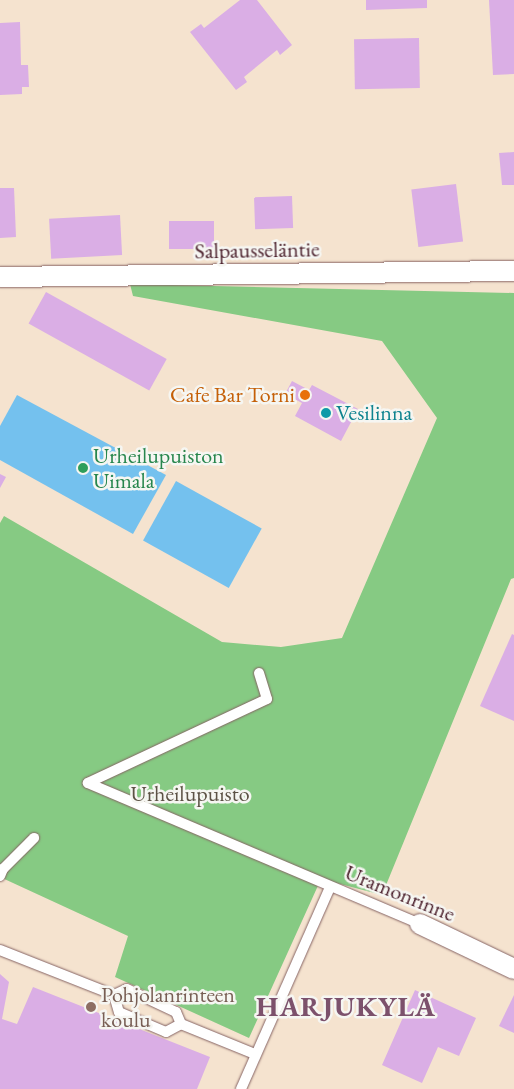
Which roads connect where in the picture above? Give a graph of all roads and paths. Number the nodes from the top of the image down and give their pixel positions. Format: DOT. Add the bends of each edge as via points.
graph roads {
  1 [pos="514,271"];
  2 [pos="0,277"];
  3 [pos="259,673"];
  4 [pos="34,838"];
  5 [pos="1,872"];
  6 [pos="330,887"];
  7 [pos="420,924"];
  8 [pos="0,950"];
  9 [pos="514,969"];
  10 [pos="114,995"];
  11 [pos="181,1024"];
  12 [pos="255,1054"];
  13 [pos="240,1089"];
  1 -- 2 [label="street, Salpausseläntie"];
  3 -- 6 [label="lane" via="267,699 88,783"];
  4 -- 5 [label="lane"];
  6 -- 7 [label="lane, Uramonrinne"];
  6 -- 12 [label="lane, Uramonrinne"];
  7 -- 9 [label="street, Uramonrinne"];
  8 -- 10 [label="lane"];
  10 -- 11 [label="lane" via="127,989 176,1012"];
  10 -- 11 [label="lane" via="119,1012 166,1032"];
  11 -- 12 [label="lane"];
  12 -- 13 [label="lane, Uramonrinne"];
}
